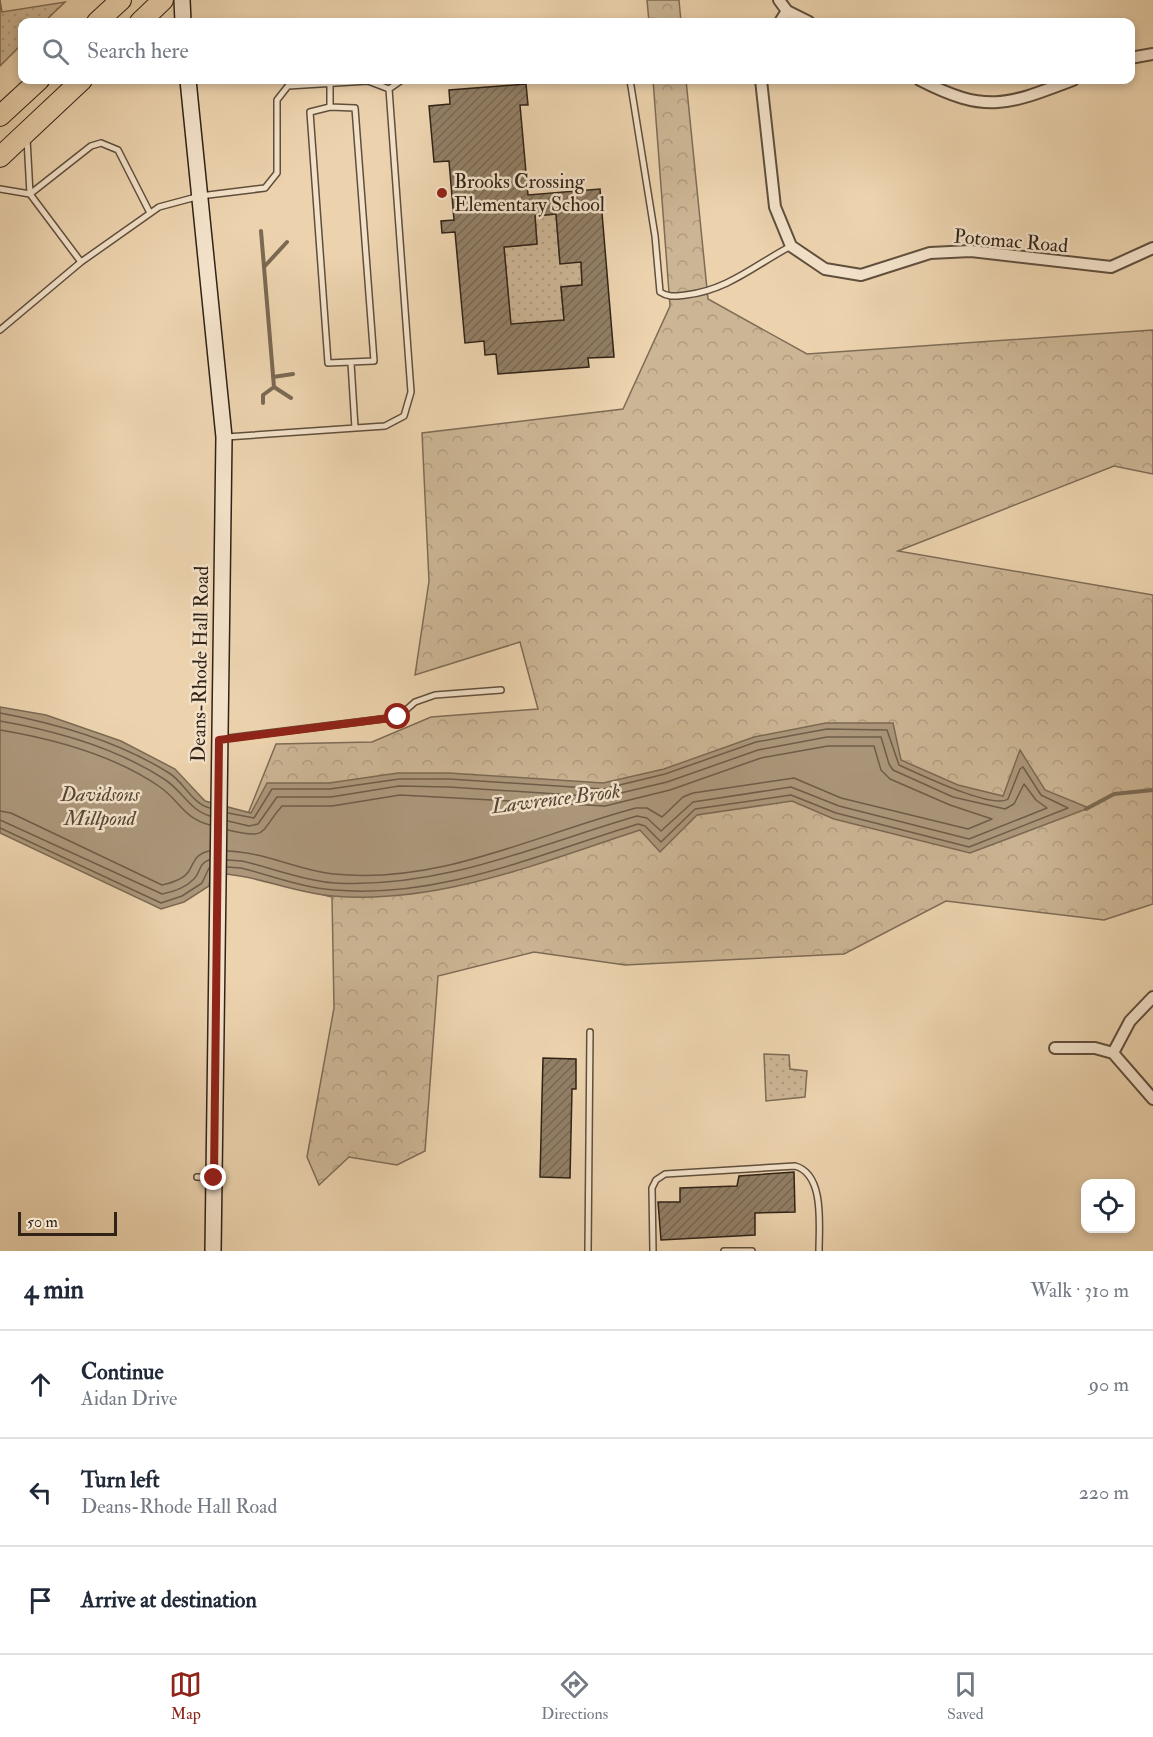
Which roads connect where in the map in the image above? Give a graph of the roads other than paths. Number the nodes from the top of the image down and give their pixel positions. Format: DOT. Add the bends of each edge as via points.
graph roads {
  1 [pos="120,0"];
  2 [pos="163,0"];
  3 [pos="182,0"];
  4 [pos="780,0"];
  5 [pos="786,11"];
  6 [pos="102,18"];
  7 [pos="144,18"];
  8 [pos="183,18"];
  9 [pos="782,18"];
  10 [pos="801,18"];
  11 [pos="1153,54"];
  12 [pos="1135,57"];
  13 [pos="35,84"];
  14 [pos="78,84"];
  15 [pos="188,84"];
  16 [pos="330,84"];
  17 [pos="376,84"];
  18 [pos="396,84"];
  19 [pos="631,84"];
  20 [pos="761,84"];
  21 [pos="928,84"];
  22 [pos="1063,84"];
  23 [pos="388,89"];
  24 [pos="330,107"];
  25 [pos="0,116"];
  26 [pos="27,132"];
  27 [pos="0,157"];
  28 [pos="0,189"];
  29 [pos="30,194"];
  30 [pos="200,196"];
  31 [pos="150,213"];
  32 [pos="791,246"];
  33 [pos="1153,248"];
  34 [pos="81,262"];
  35 [pos="0,330"];
  36 [pos="351,363"];
  37 [pos="355,428"];
  38 [pos="224,437"];
  39 [pos="501,690"];
  40 [pos="219,740"];
  41 [pos="1153,997"];
  42 [pos="590,1032"];
  43 [pos="1055,1048"];
  44 [pos="1113,1053"];
  45 [pos="1153,1099"];
  46 [pos="197,1177"];
  47 [pos="214,1178"];
  48 [pos="213,1251"];
  49 [pos="588,1251"];
  50 [pos="653,1251"];
  51 [pos="724,1251"];
  52 [pos="752,1251"];
  53 [pos="819,1251"];
  1 -- 6 [label="highway"];
  2 -- 7 [label="highway"];
  3 -- 8 [label="street"];
  4 -- 5 [label="street"];
  5 -- 9 [label="street"];
  5 -- 10 [label="street"];
  11 -- 12 [label="street"];
  13 -- 25 [label="highway"];
  14 -- 26 [label="highway"];
  15 -- 30 [label="street, Deans-Rhode Hall Road"];
  16 -- 24 [label="lane"];
  16 -- 30 [label="lane" via="288,86 277,100 277,173 265,188"];
  17 -- 23 [label="lane"];
  18 -- 23 [label="lane"];
  19 -- 32 [label="lane" via="660,292 668,297 704,293 738,280"];
  20 -- 32 [label="street" via="775,207"];
  21 -- 22 [label="street" via="981,103 1022,99"];
  23 -- 37 [label="lane" via="411,392 404,416 385,426"];
  24 -- 36 [label="lane" via="310,112 328,363"];
  24 -- 36 [label="lane" via="355,108 374,361"];
  26 -- 27 [label="highway"];
  26 -- 29 [label="lane"];
  28 -- 29 [label="lane"];
  29 -- 31 [label="lane" via="91,146 101,143 118,150"];
  29 -- 34 [label="lane"];
  30 -- 31 [label="lane"];
  30 -- 38 [label="street, Deans-Rhode Hall Road"];
  31 -- 34 [label="lane"];
  32 -- 33 [label="street, Potomac Road" via="825,269 861,275 930,253 971,251 1111,267"];
  34 -- 35 [label="lane"];
  36 -- 37 [label="lane"];
  37 -- 38 [label="lane"];
  38 -- 40 [label="street, Deans-Rhode Hall Road"];
  39 -- 40 [label="lane" via="435,694 415,702 398,717"];
  40 -- 47 [label="street, Deans-Rhode Hall Road"];
  41 -- 44 [label="street" via="1130,1021"];
  42 -- 49 [label="lane"];
  43 -- 44 [label="street" via="1095,1047"];
  44 -- 45 [label="street"];
  46 -- 47 [label="lane"];
  47 -- 48 [label="street, Deans-Rhode Hall Road"];
  50 -- 53 [label="lane" via="652,1188 665,1174 795,1166 803,1168 813,1180"];
  51 -- 52 [label="lane"];
}
